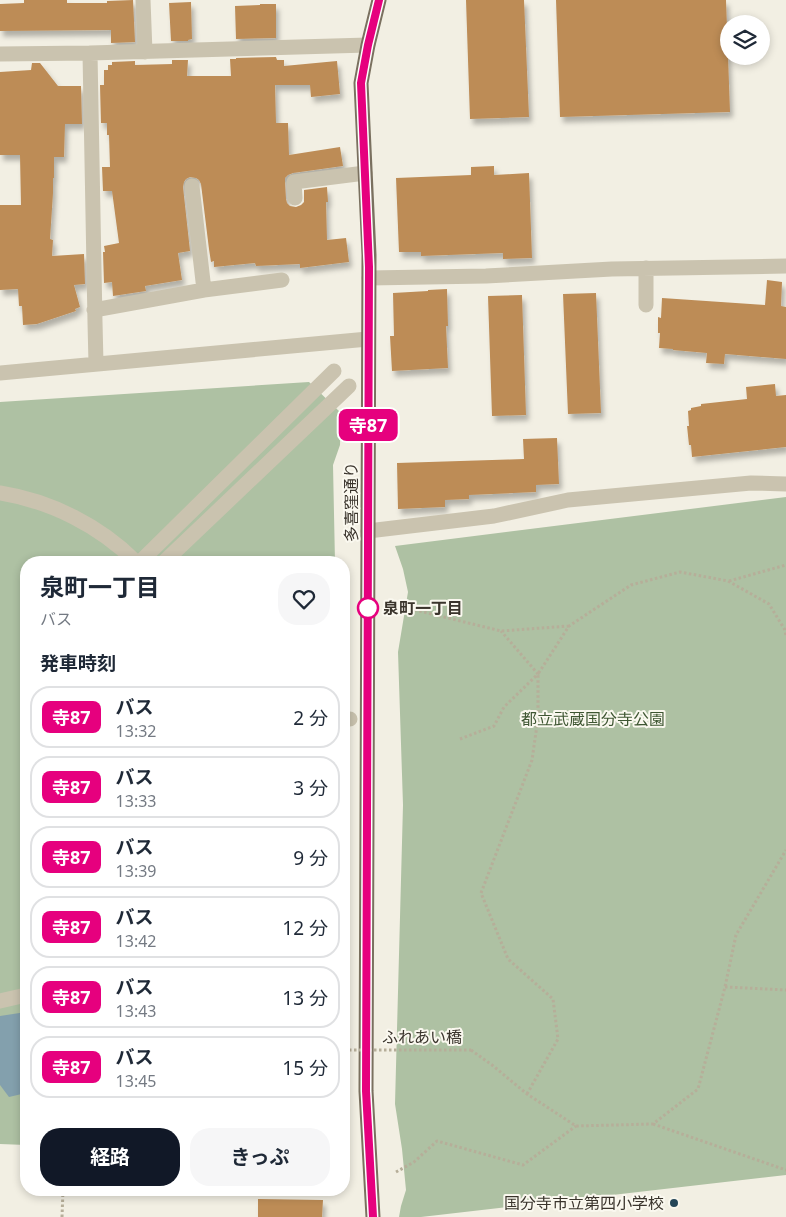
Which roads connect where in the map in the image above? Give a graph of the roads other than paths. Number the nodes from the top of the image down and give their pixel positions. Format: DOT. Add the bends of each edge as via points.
graph roads {
  1 [pos="144,0"];
  2 [pos="379,0"];
  3 [pos="368,45"];
  4 [pos="145,52"];
  5 [pos="0,54"];
  6 [pos="90,54"];
  7 [pos="365,173"];
  8 [pos="192,186"];
  9 [pos="295,198"];
  10 [pos="786,266"];
  11 [pos="646,268"];
  12 [pos="369,278"];
  13 [pos="282,280"];
  14 [pos="204,290"];
  15 [pos="646,305"];
  16 [pos="94,310"];
  17 [pos="368,340"];
  18 [pos="96,364"];
  19 [pos="334,371"];
  20 [pos="0,373"];
  21 [pos="349,386"];
  22 [pos="786,484"];
  23 [pos="0,492"];
  24 [pos="368,531"];
  25 [pos="129,556"];
  26 [pos="146,556"];
  27 [pos="170,556"];
  28 [pos="20,996"];
  29 [pos="0,1000"];
  30 [pos="373,1217"];
  1 -- 4 [label="street"];
  2 -- 3 [label="main road, 多喜窪通り"];
  3 -- 4 [label="street"];
  3 -- 7 [label="main road, 多喜窪通り" via="361,83"];
  4 -- 6 [label="street"];
  5 -- 6 [label="street"];
  6 -- 16 [label="street"];
  7 -- 9 [label="street" via="294,182"];
  7 -- 12 [label="main road, 多喜窪通り"];
  8 -- 14 [label="street"];
  10 -- 11 [label="street"];
  11 -- 12 [label="street"];
  11 -- 15 [label="street"];
  12 -- 17 [label="main road, 多喜窪通り"];
  13 -- 14 [label="street"];
  14 -- 16 [label="street"];
  16 -- 18 [label="street"];
  17 -- 18 [label="street"];
  17 -- 24 [label="main road, 多喜窪通り"];
  18 -- 20 [label="street"];
  19 -- 26 [label="street"];
  21 -- 27 [label="street"];
  22 -- 24 [label="street" via="751,483 568,500 494,516"];
  23 -- 25 [label="street" via="58,509 94,529"];
  24 -- 30 [label="main road, 多喜窪通り" via="366,1091"];
  28 -- 29 [label="street"];
}
